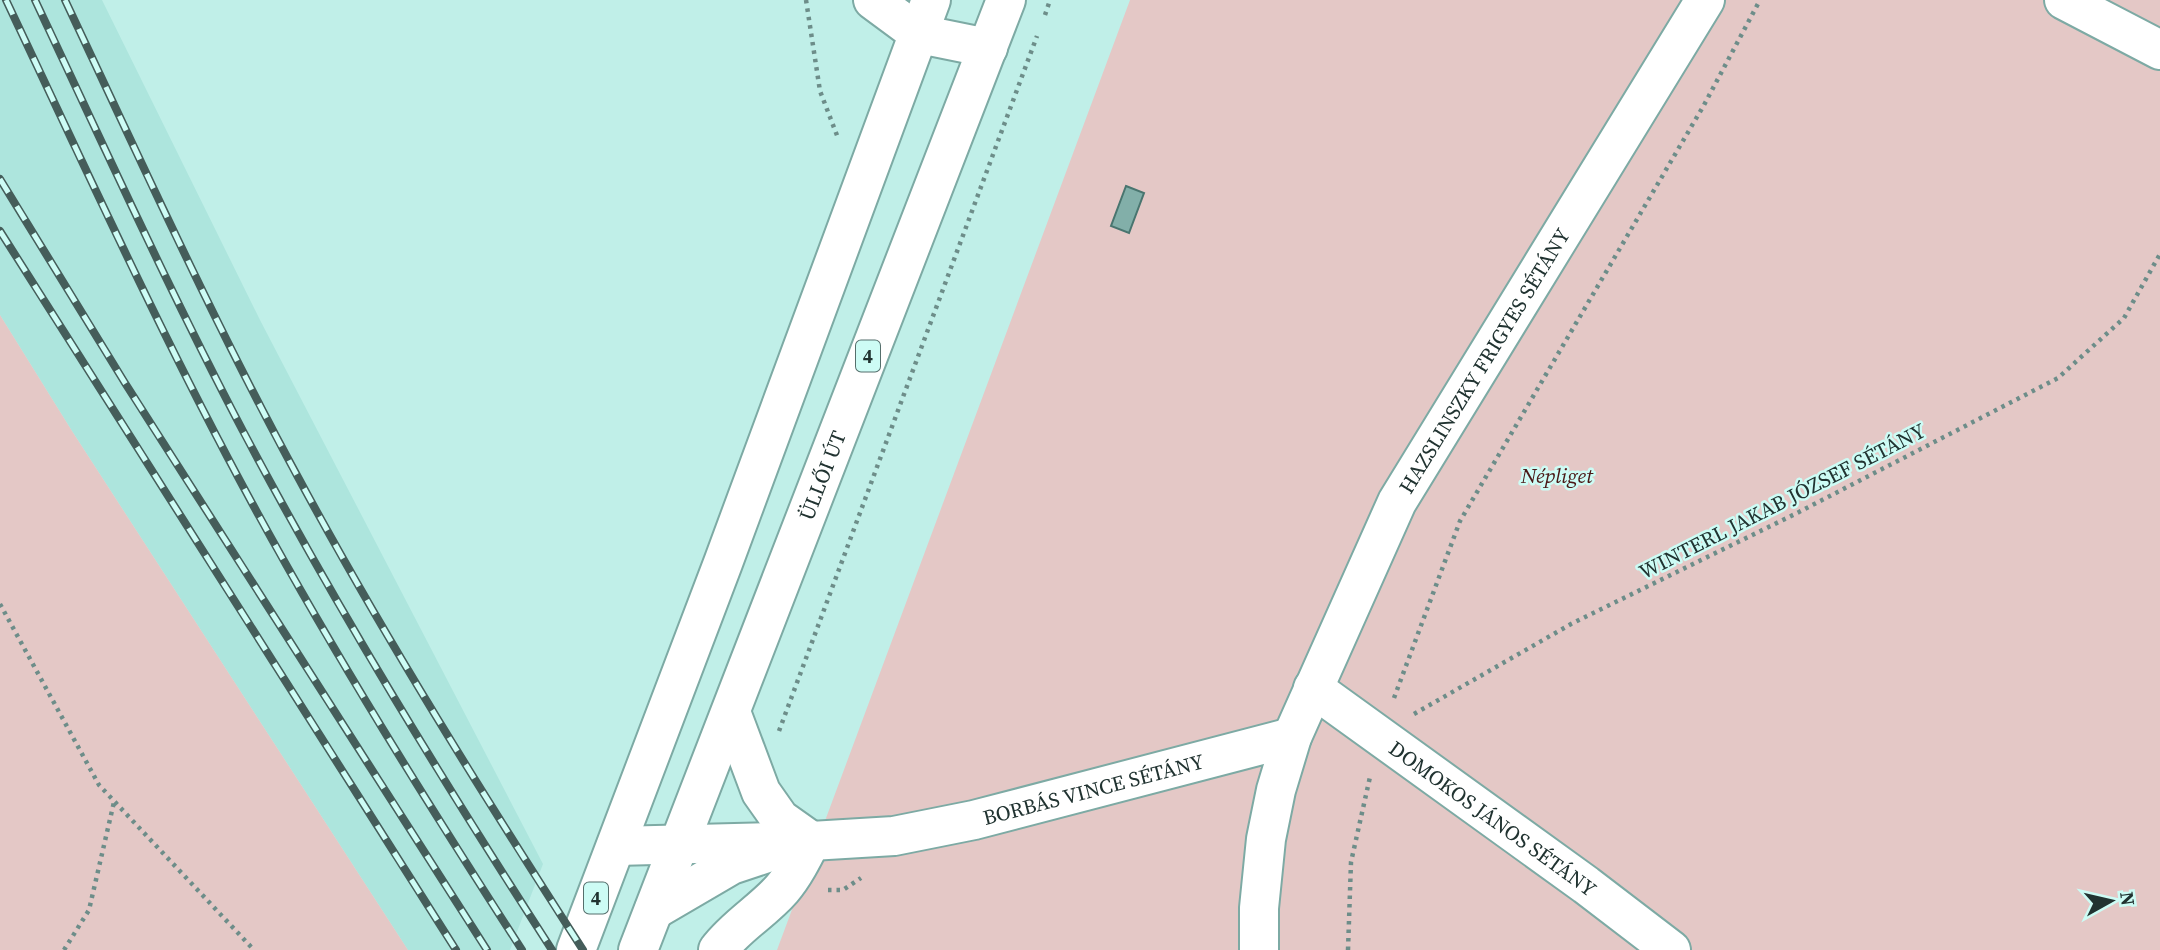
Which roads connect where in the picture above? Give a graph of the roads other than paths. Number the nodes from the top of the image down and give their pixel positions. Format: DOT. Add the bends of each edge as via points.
graph roads {
  1 [pos="873,0"];
  2 [pos="937,0"];
  3 [pos="1006,0"];
  4 [pos="1705,0"];
  5 [pos="2064,0"];
  6 [pos="925,17"];
  7 [pos="988,48"];
  8 [pos="2160,50"];
  9 [pos="1313,688"];
  10 [pos="731,712"];
  11 [pos="1292,737"];
  12 [pos="811,841"];
  13 [pos="680,843"];
  14 [pos="616,846"];
  15 [pos="654,910"];
  16 [pos="576,950"];
  17 [pos="638,950"];
  18 [pos="718,950"];
  19 [pos="1259,950"];
  20 [pos="1671,950"];
  1 -- 6 [label="main road"];
  2 -- 7 [label="main road"];
  3 -- 7 [label="main road, ÜLLŐI ÚT / 4"];
  4 -- 9 [label="main road, HAZSLINSZKY FRIGYES SÉTÁNY" via="1397,502"];
  5 -- 8 [label="main road"];
  6 -- 7 [label="main road"];
  6 -- 14 [label="main road, 4"];
  7 -- 10 [label="main road, ÜLLŐI ÚT / 4"];
  9 -- 11 [label="main road, HAZSLINSZKY FRIGYES SÉTÁNY"];
  9 -- 20 [label="main road, DOMOKOS JÁNOS SÉTÁNY"];
  10 -- 12 [label="main road" via="761,792 780,819"];
  10 -- 13 [label="main road, ÜLLŐI ÚT / 4"];
  11 -- 12 [label="main road, BORBÁS VINCE SÉTÁNY" via="974,820 894,836"];
  11 -- 19 [label="main road, HAZSLINSZKY FRIGYES SÉTÁNY" via="1266,839"];
  12 -- 13 [label="main road"];
  12 -- 15 [label="main road" via="731,865"];
  12 -- 18 [label="main road" via="782,889"];
  13 -- 14 [label="main road"];
  13 -- 15 [label="main road, ÜLLŐI ÚT / 4"];
  14 -- 16 [label="main road, 4"];
  15 -- 17 [label="main road, ÜLLŐI ÚT / 4"];
}
